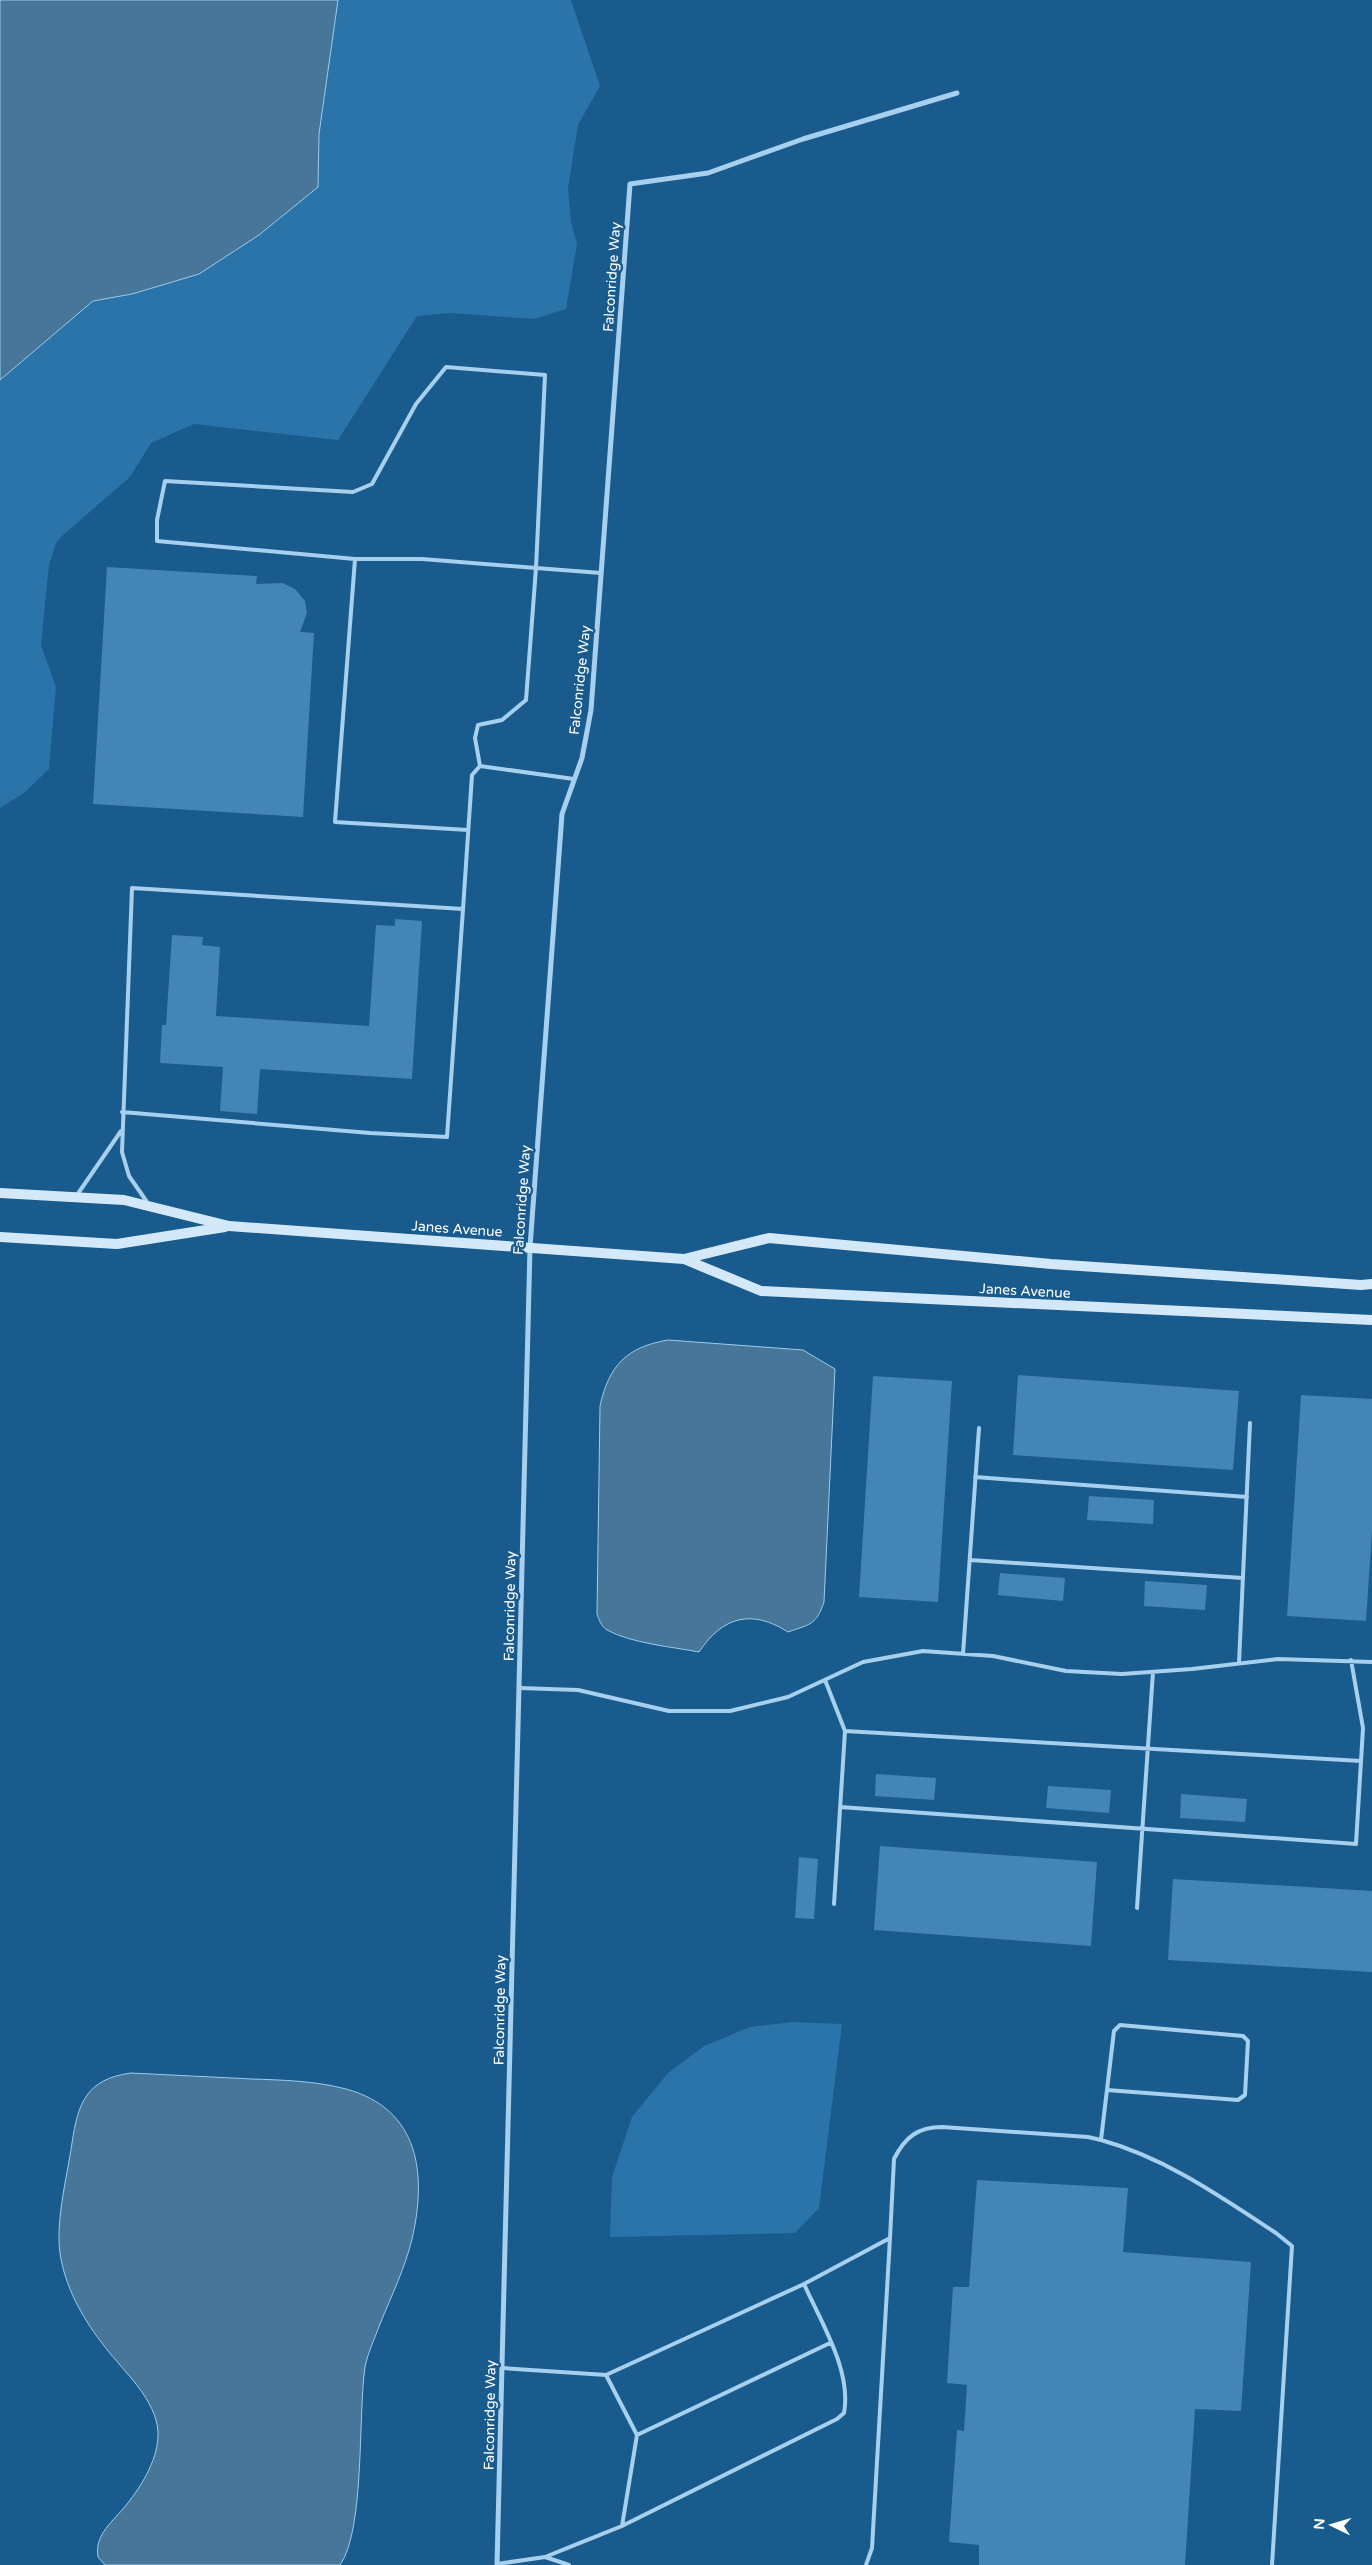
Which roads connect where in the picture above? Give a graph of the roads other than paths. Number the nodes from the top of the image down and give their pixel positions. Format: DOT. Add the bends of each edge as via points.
graph roads {
  1 [pos="957,93"];
  2 [pos="355,559"];
  3 [pos="536,568"];
  4 [pos="601,573"];
  5 [pos="480,766"];
  6 [pos="574,779"];
  7 [pos="468,830"];
  8 [pos="463,909"];
  9 [pos="122,1112"];
  10 [pos="121,1131"];
  11 [pos="0,1193"];
  12 [pos="75,1197"];
  13 [pos="149,1206"];
  14 [pos="229,1226"];
  15 [pos="0,1238"];
  16 [pos="530,1247"];
  17 [pos="684,1259"];
  18 [pos="1372,1284"];
  19 [pos="1372,1320"];
  20 [pos="1250,1423"];
  21 [pos="979,1428"];
  22 [pos="976,1477"];
  23 [pos="1247,1497"];
  24 [pos="970,1560"];
  25 [pos="1243,1578"];
  26 [pos="963,1654"];
  27 [pos="1351,1660"];
  28 [pos="1372,1662"];
  29 [pos="1239,1663"];
  30 [pos="1153,1672"];
  31 [pos="825,1680"];
  32 [pos="519,1688"];
  33 [pos="845,1731"];
  34 [pos="1148,1749"];
  35 [pos="1361,1761"];
  36 [pos="840,1807"];
  37 [pos="1142,1829"];
  38 [pos="834,1904"];
  39 [pos="1137,1908"];
  40 [pos="1107,2090"];
  41 [pos="1101,2140"];
  42 [pos="890,2238"];
  43 [pos="804,2284"];
  44 [pos="830,2343"];
  45 [pos="502,2368"];
  46 [pos="606,2375"];
  47 [pos="637,2435"];
  48 [pos="622,2526"];
  49 [pos="546,2557"];
  50 [pos="497,2565"];
  51 [pos="569,2565"];
  52 [pos="866,2565"];
  53 [pos="1272,2565"];
  1 -- 4 [label="street, Falconridge Way" via="803,139 708,173 630,184"];
  2 -- 3 [label="lane" via="422,559"];
  2 -- 3 [label="lane" via="157,541 157,520 165,481 353,492 372,484 416,404 446,367 545,375"];
  2 -- 7 [label="lane" via="335,822"];
  3 -- 4 [label="lane"];
  3 -- 5 [label="lane" via="526,700 502,720 478,725 475,738"];
  4 -- 6 [label="street, Falconridge Way" via="590,710 582,758"];
  5 -- 6 [label="lane"];
  5 -- 7 [label="lane" via="472,775"];
  6 -- 16 [label="street, Falconridge Way" via="562,814"];
  7 -- 8 [label="lane"];
  8 -- 9 [label="lane" via="447,1137"];
  8 -- 9 [label="lane" via="132,888"];
  9 -- 10 [label="lane"];
  10 -- 12 [label="lane"];
  10 -- 13 [label="lane" via="122,1152 129,1176"];
  11 -- 12 [label="street, Janes Avenue"];
  12 -- 13 [label="street, Janes Avenue" via="124,1200"];
  13 -- 14 [label="street, Janes Avenue"];
  14 -- 15 [label="street, Janes Avenue" via="118,1244"];
  14 -- 16 [label="street, Janes Avenue"];
  16 -- 17 [label="street, Janes Avenue"];
  16 -- 32 [label="street, Falconridge Way"];
  17 -- 18 [label="street, Janes Avenue" via="769,1238 1051,1264"];
  17 -- 19 [label="street, Janes Avenue" via="761,1291"];
  20 -- 23 [label="lane"];
  21 -- 22 [label="lane"];
  22 -- 23 [label="lane"];
  22 -- 24 [label="lane"];
  23 -- 25 [label="lane"];
  24 -- 25 [label="lane"];
  24 -- 26 [label="lane"];
  25 -- 29 [label="lane"];
  26 -- 30 [label="lane" via="993,1656 1066,1671"];
  26 -- 31 [label="lane" via="922,1651 864,1662"];
  27 -- 28 [label="lane"];
  27 -- 29 [label="lane" via="1278,1659"];
  27 -- 35 [label="lane" via="1363,1728"];
  29 -- 30 [label="lane"];
  30 -- 34 [label="lane"];
  31 -- 32 [label="lane" via="788,1697 730,1711 669,1711 578,1690"];
  31 -- 33 [label="lane"];
  32 -- 45 [label="street, Falconridge Way"];
  33 -- 34 [label="lane"];
  33 -- 36 [label="lane"];
  34 -- 35 [label="lane"];
  34 -- 37 [label="lane"];
  35 -- 37 [label="lane" via="1356,1844"];
  36 -- 37 [label="lane"];
  36 -- 38 [label="lane"];
  37 -- 39 [label="lane"];
  40 -- 40 [label="lane" via="1114,2031 1120,2025 1243,2036 1248,2041 1245,2095 1238,2100"];
  40 -- 41 [label="lane"];
  41 -- 42 [label="lane" via="942,2127 918,2131 900,2148 894,2159"];
  41 -- 53 [label="lane" via="1162,2162 1292,2246"];
  42 -- 43 [label="lane"];
  42 -- 52 [label="lane" via="873,2539"];
  43 -- 44 [label="lane"];
  43 -- 46 [label="lane"];
  44 -- 47 [label="lane"];
  44 -- 48 [label="lane" via="842,2370 846,2390 844,2413"];
  45 -- 46 [label="lane"];
  45 -- 50 [label="street, Falconridge Way"];
  46 -- 47 [label="lane"];
  47 -- 48 [label="lane"];
  48 -- 49 [label="lane"];
  49 -- 50 [label="lane"];
  49 -- 51 [label="lane"];
}
